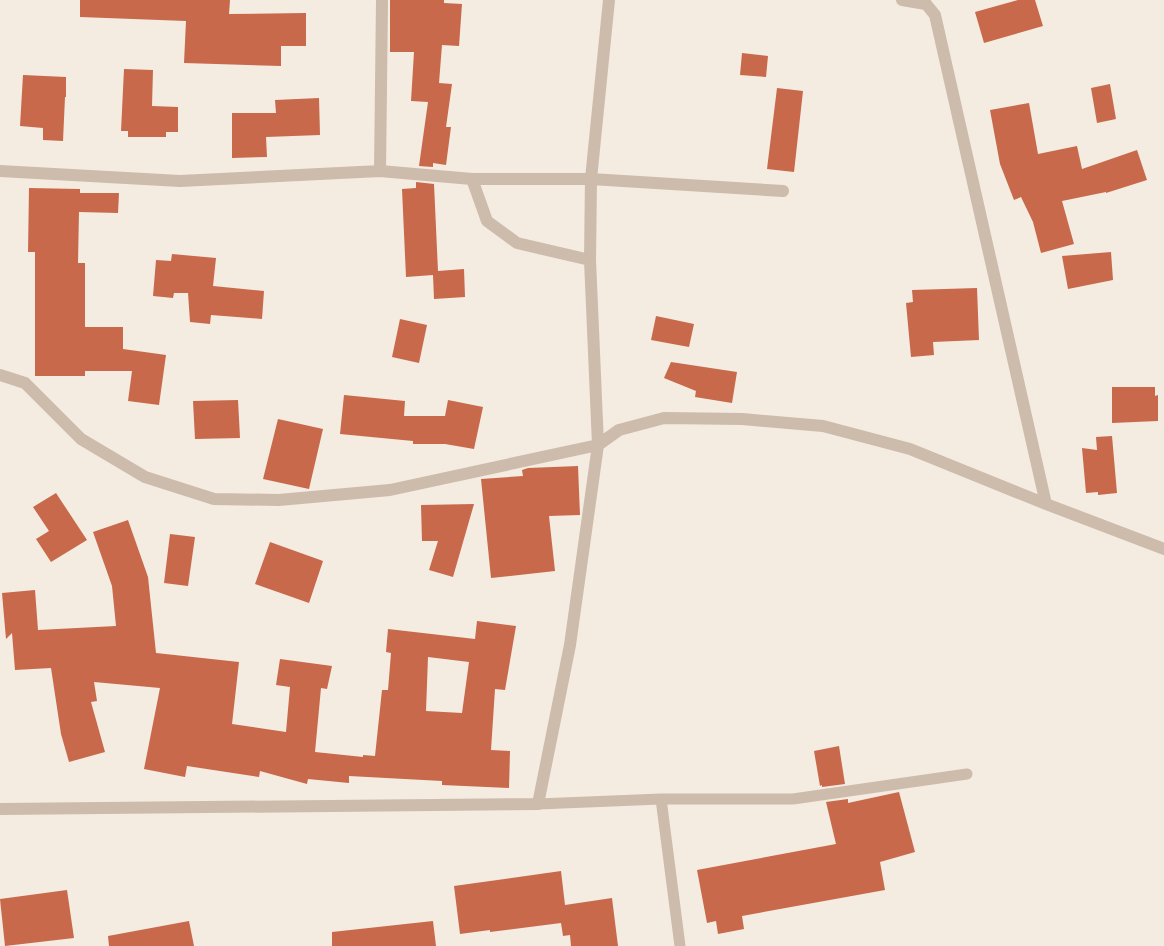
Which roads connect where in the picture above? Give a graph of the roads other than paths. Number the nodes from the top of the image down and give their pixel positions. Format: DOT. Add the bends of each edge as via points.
graph roads {
  1 [pos="382,0"];
  2 [pos="609,0"];
  3 [pos="902,0"];
  4 [pos="0,171"];
  5 [pos="380,171"];
  6 [pos="472,178"];
  7 [pos="591,178"];
  8 [pos="783,191"];
  9 [pos="590,260"];
  10 [pos="0,375"];
  11 [pos="598,444"];
  12 [pos="1046,504"];
  13 [pos="1164,549"];
  14 [pos="968,774"];
  15 [pos="661,800"];
  16 [pos="538,804"];
  17 [pos="0,809"];
  18 [pos="680,946"];
  1 -- 5 [label="street"];
  2 -- 7 [label="street"];
  3 -- 12 [label="street" via="926,4 934,15"];
  4 -- 5 [label="street" via="180,181"];
  5 -- 6 [label="street"];
  6 -- 7 [label="street"];
  6 -- 9 [label="street" via="487,221 517,243"];
  7 -- 8 [label="street"];
  7 -- 9 [label="street"];
  9 -- 11 [label="street"];
  10 -- 11 [label="street" via="25,383 81,439 145,477 214,499 279,500 390,490"];
  11 -- 12 [label="street" via="619,430 664,418 742,419 823,426 910,449"];
  11 -- 16 [label="street" via="570,645"];
  12 -- 13 [label="street"];
  14 -- 15 [label="lane" via="793,799"];
  15 -- 16 [label="lane"];
  15 -- 18 [label="lane"];
  16 -- 17 [label="street"];
}
